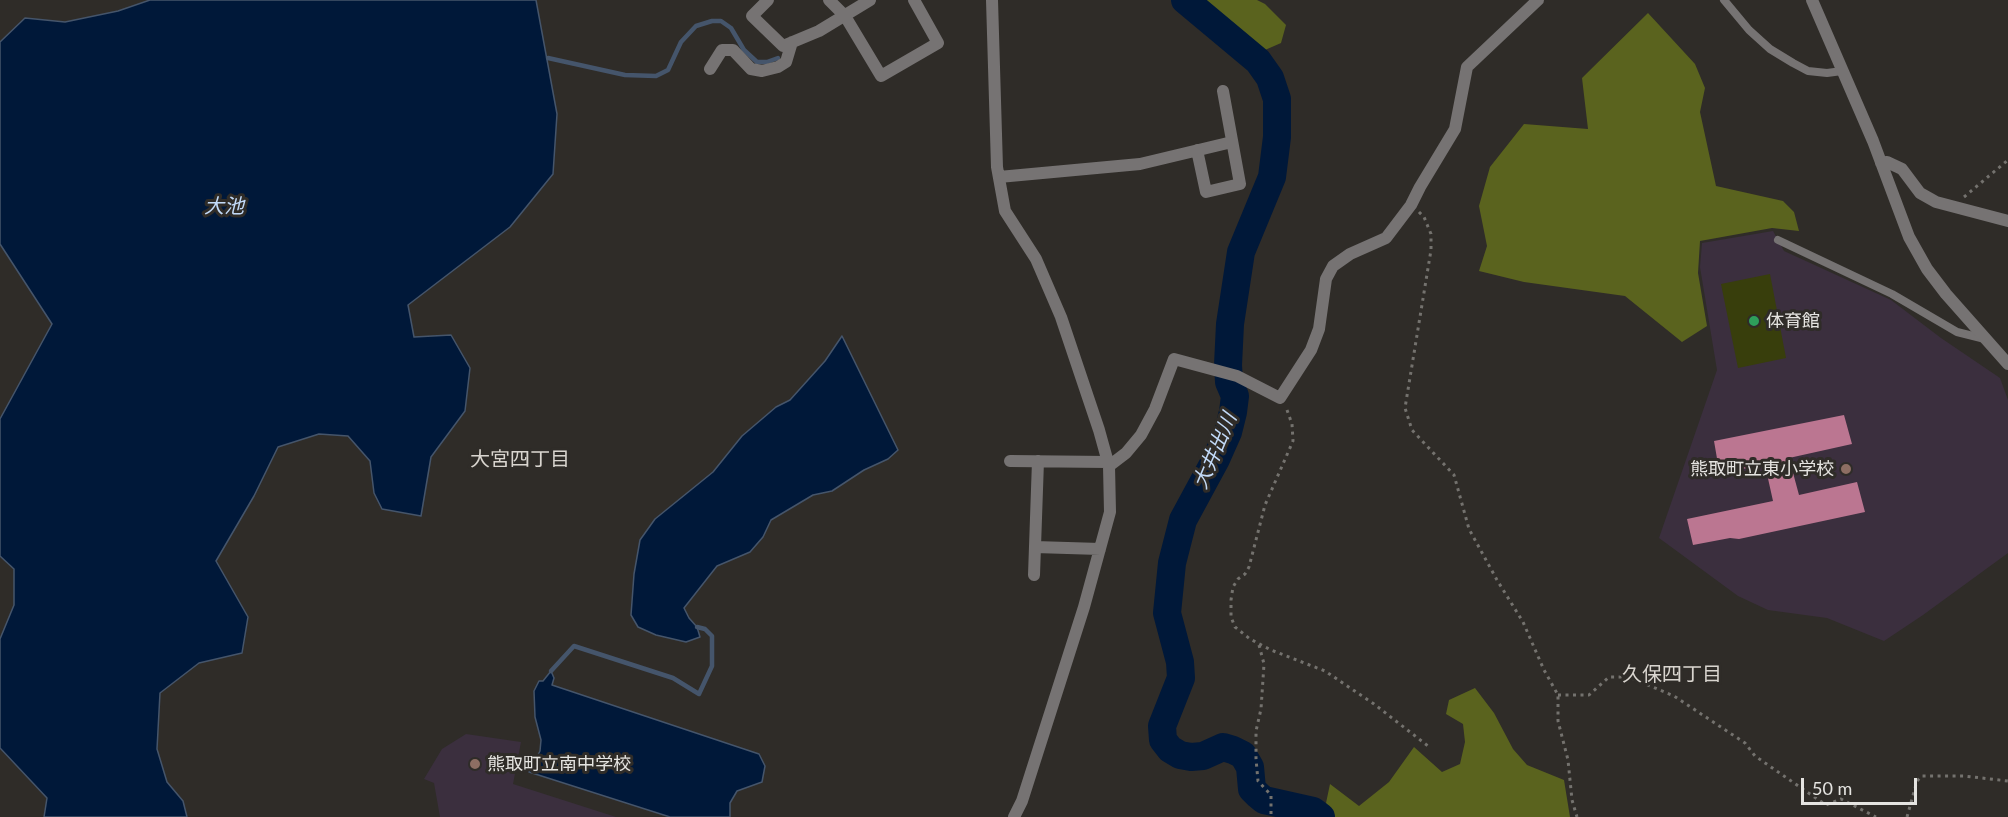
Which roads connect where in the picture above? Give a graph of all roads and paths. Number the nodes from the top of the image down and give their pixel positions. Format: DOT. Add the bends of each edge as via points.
graph roads {
  1 [pos="768,0"];
  2 [pos="829,0"];
  3 [pos="870,0"];
  4 [pos="914,0"];
  5 [pos="992,0"];
  6 [pos="1538,0"];
  7 [pos="1724,0"];
  8 [pos="1812,0"];
  9 [pos="845,16"];
  10 [pos="792,42"];
  11 [pos="710,69"];
  12 [pos="1842,70"];
  13 [pos="1223,91"];
  14 [pos="1232,142"];
  15 [pos="1197,150"];
  16 [pos="2008,160"];
  17 [pos="1881,163"];
  18 [pos="999,177"];
  19 [pos="1411,205"];
  20 [pos="1951,208"];
  21 [pos="2008,220"];
  22 [pos="1778,240"];
  23 [pos="1985,339"];
  24 [pos="2008,365"];
  25 [pos="1280,398"];
  26 [pos="1010,461"];
  27 [pos="1038,461"];
  28 [pos="1109,464"];
  29 [pos="1035,547"];
  30 [pos="1100,549"];
  31 [pos="1034,575"];
  32 [pos="1259,645"];
  33 [pos="1558,695"];
  34 [pos="1428,746"];
  35 [pos="2008,781"];
  36 [pos="1014,817"];
  37 [pos="1271,817"];
  38 [pos="1577,817"];
  39 [pos="1876,817"];
  40 [pos="1907,817"];
  1 -- 10 [label="street" via="752,16 783,46"];
  2 -- 9 [label="street"];
  3 -- 9 [label="street"];
  4 -- 9 [label="street" via="938,43 882,76"];
  5 -- 18 [label="street"];
  6 -- 19 [label="street" via="1467,67 1455,129"];
  7 -- 12 [label="lane" via="1749,30 1793,63 1827,73"];
  8 -- 12 [label="street"];
  9 -- 10 [label="street"];
  10 -- 11 [label="street" via="786,62 778,68 751,69 733,50 722,50"];
  12 -- 17 [label="street"];
  13 -- 14 [label="street"];
  14 -- 15 [label="street"];
  14 -- 15 [label="street" via="1240,184 1206,192"];
  15 -- 18 [label="street" via="1140,165"];
  16 -- 20 [label="path"];
  17 -- 20 [label="street" via="1902,169 1920,193"];
  17 -- 23 [label="street" via="1909,237 1927,269"];
  18 -- 28 [label="street" via="1005,211 1035,259 1061,317"];
  19 -- 25 [label="street" via="1386,238 1333,266 1326,279 1319,329 1311,350"];
  19 -- 33 [label="path" via="1424,217 1431,234 1431,250 1405,408 1412,430 1454,476 1469,529 1523,622"];
  20 -- 21 [label="street"];
  22 -- 23 [label="lane" via="1892,294 1958,332"];
  23 -- 24 [label="street"];
  25 -- 28 [label="street" via="1237,376 1174,359 1141,435 1126,453"];
  25 -- 32 [label="path" via="1292,424 1293,441 1265,505 1249,567 1233,587 1231,600 1235,627"];
  26 -- 27 [label="street"];
  27 -- 28 [label="street"];
  27 -- 29 [label="street"];
  28 -- 30 [label="street" via="1110,512"];
  29 -- 30 [label="street"];
  29 -- 31 [label="street"];
  30 -- 36 [label="street" via="1081,619"];
  32 -- 34 [label="path" via="1325,671"];
  32 -- 37 [label="path" via="1264,664 1256,759 1258,781 1271,795"];
  33 -- 38 [label="path" via="1558,721"];
  33 -- 39 [label="path" via="1589,695 1609,677 1629,677 1674,696 1826,805 1841,799"];
  35 -- 40 [label="path" via="1922,777 1917,781"];
}
